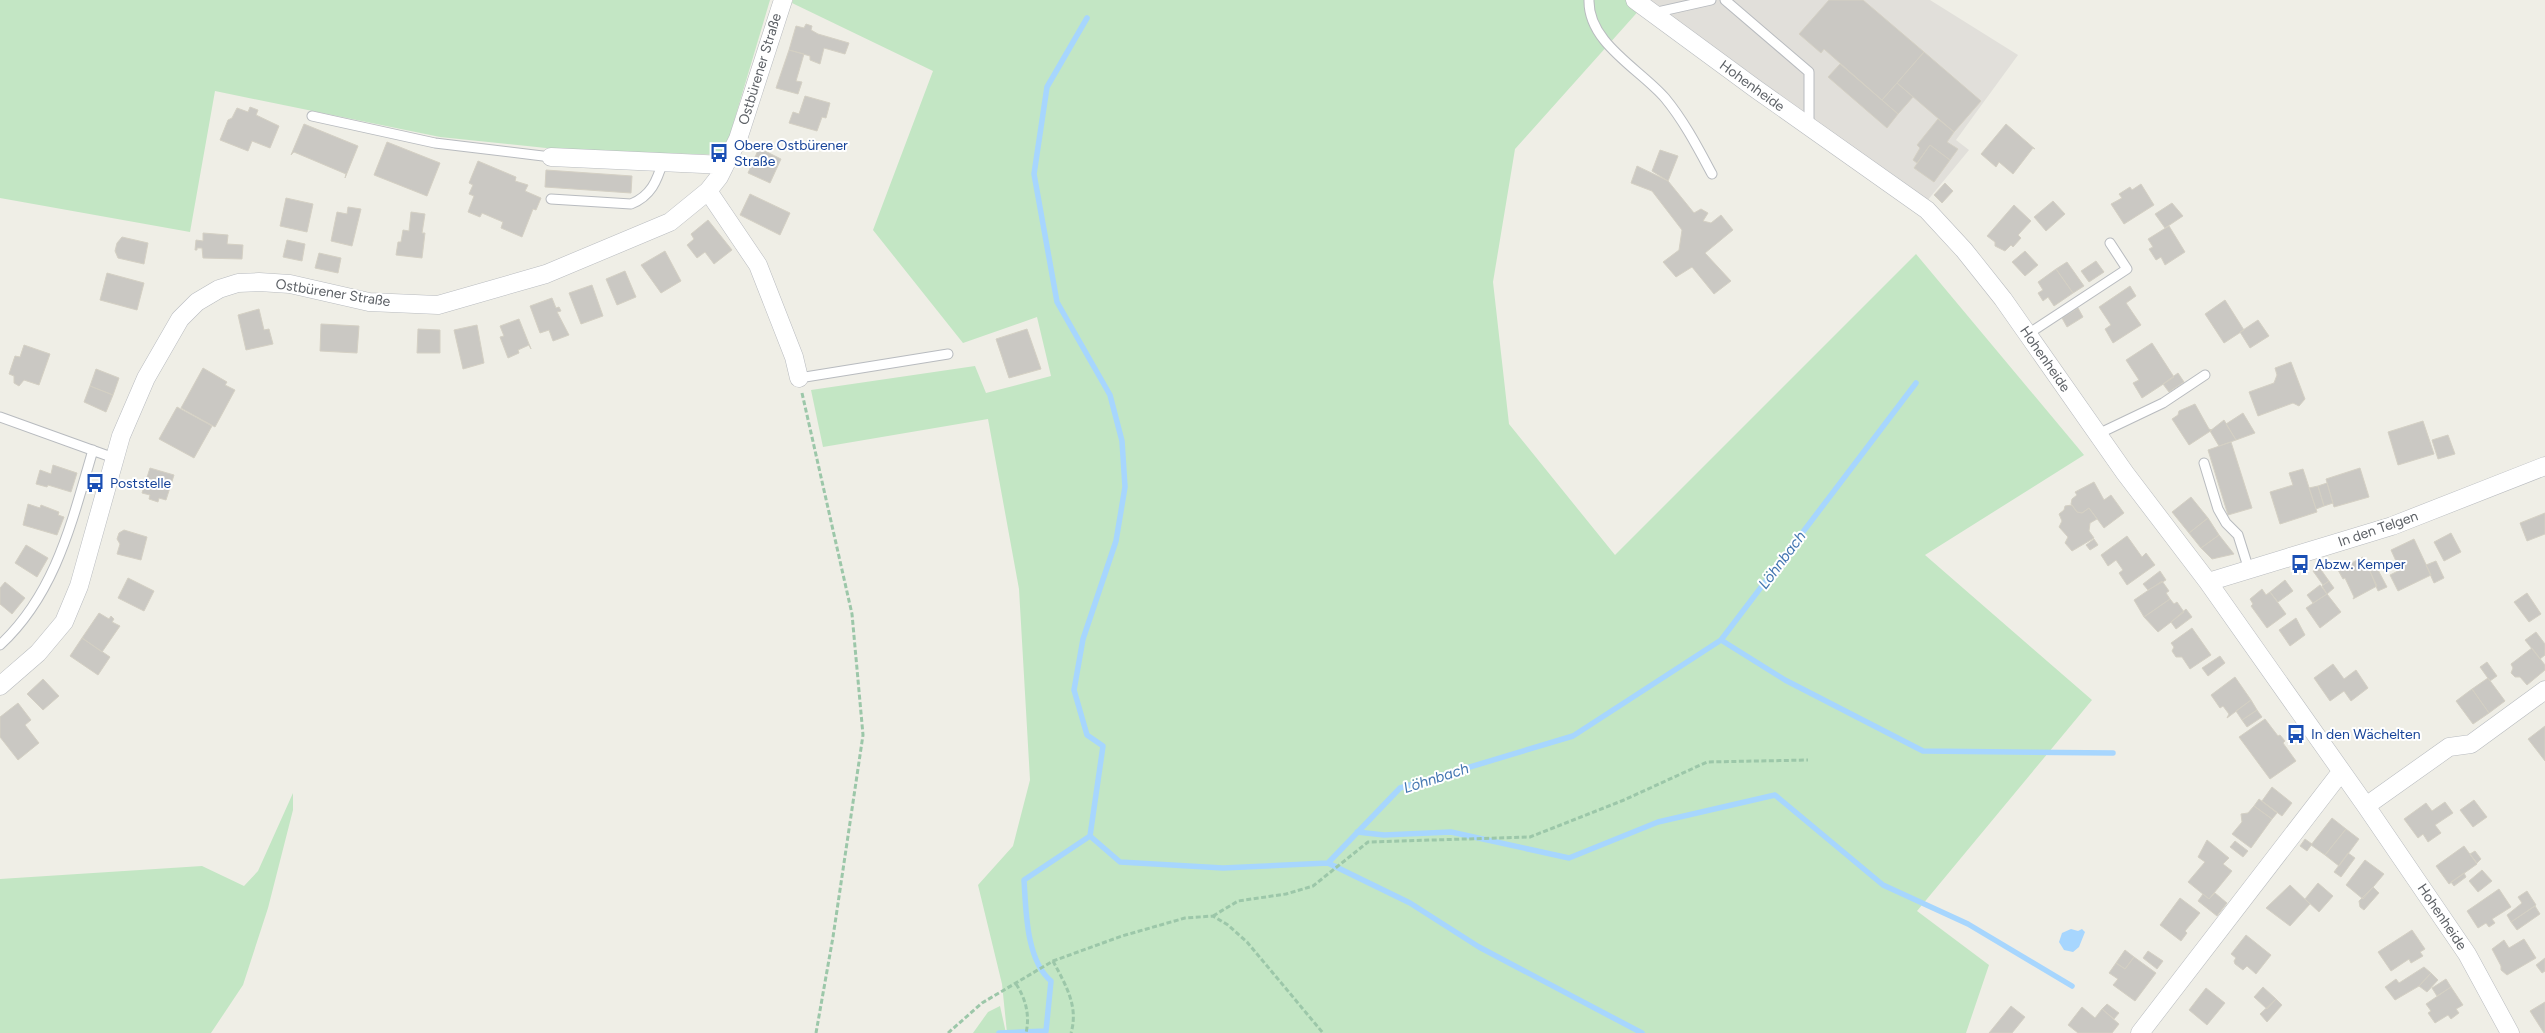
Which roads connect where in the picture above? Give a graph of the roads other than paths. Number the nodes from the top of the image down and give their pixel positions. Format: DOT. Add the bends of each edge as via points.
graph roads {
  1 [pos="783,0"];
  2 [pos="1589,0"];
  3 [pos="1635,0"];
  4 [pos="1711,0"];
  5 [pos="1725,0"];
  6 [pos="1652,14"];
  7 [pos="312,116"];
  8 [pos="1809,126"];
  9 [pos="551,157"];
  10 [pos="663,161"];
  11 [pos="725,165"];
  12 [pos="1712,174"];
  13 [pos="708,191"];
  14 [pos="551,199"];
  15 [pos="2110,243"];
  16 [pos="2028,334"];
  17 [pos="948,354"];
  18 [pos="2206,375"];
  19 [pos="799,378"];
  20 [pos="0,417"];
  21 [pos="2098,434"];
  22 [pos="93,450"];
  23 [pos="114,458"];
  24 [pos="2204,463"];
  25 [pos="2545,466"];
  26 [pos="2249,570"];
  27 [pos="2208,582"];
  28 [pos="0,645"];
  29 [pos="0,686"];
  30 [pos="2545,690"];
  31 [pos="2341,772"];
  32 [pos="2366,806"];
  33 [pos="2140,1033"];
  34 [pos="2510,1033"];
  1 -- 11 [label="street, Ostbürener Straße" via="738,140"];
  2 -- 12 [label="lane" via="1589,11 1602,37 1664,98 1691,136"];
  3 -- 6 [label="street, Hohenheide"];
  4 -- 6 [label="lane"];
  5 -- 8 [label="lane" via="1809,72"];
  6 -- 8 [label="street, Hohenheide"];
  7 -- 9 [label="lane" via="434,143"];
  8 -- 16 [label="street, Hohenheide" via="1927,210 1969,257"];
  9 -- 10 [label="street"];
  10 -- 11 [label="street"];
  10 -- 14 [label="lane" via="658,181 640,201 631,204"];
  11 -- 13 [label="street, Ostbürener Straße"];
  13 -- 19 [label="street" via="758,265"];
  13 -- 23 [label="street, Ostbürener Straße" via="670,222 618,245 546,274 438,305 369,302 290,284 238,283 219,290 197,302 180,319 146,378"];
  15 -- 16 [label="lane" via="2128,269"];
  16 -- 21 [label="street, Hohenheide"];
  17 -- 19 [label="lane"];
  18 -- 21 [label="lane" via="2163,403"];
  20 -- 22 [label="lane"];
  21 -- 27 [label="street, Hohenheide"];
  22 -- 23 [label="lane"];
  22 -- 28 [label="lane" via="68,536 40,598 21,626"];
  23 -- 29 [label="street, Ostbürener Straße" via="79,586 64,622 38,653"];
  24 -- 26 [label="lane" via="2218,509 2238,535"];
  25 -- 26 [label="street, In den Telgen" via="2392,526"];
  26 -- 27 [label="street, In den Telgen"];
  27 -- 31 [label="street, Hohenheide"];
  30 -- 32 [label="street" via="2471,744 2449,746"];
  31 -- 32 [label="street, Hohenheide"];
  31 -- 33 [label="street"];
  32 -- 34 [label="street, Hohenheide" via="2467,954"];
}
